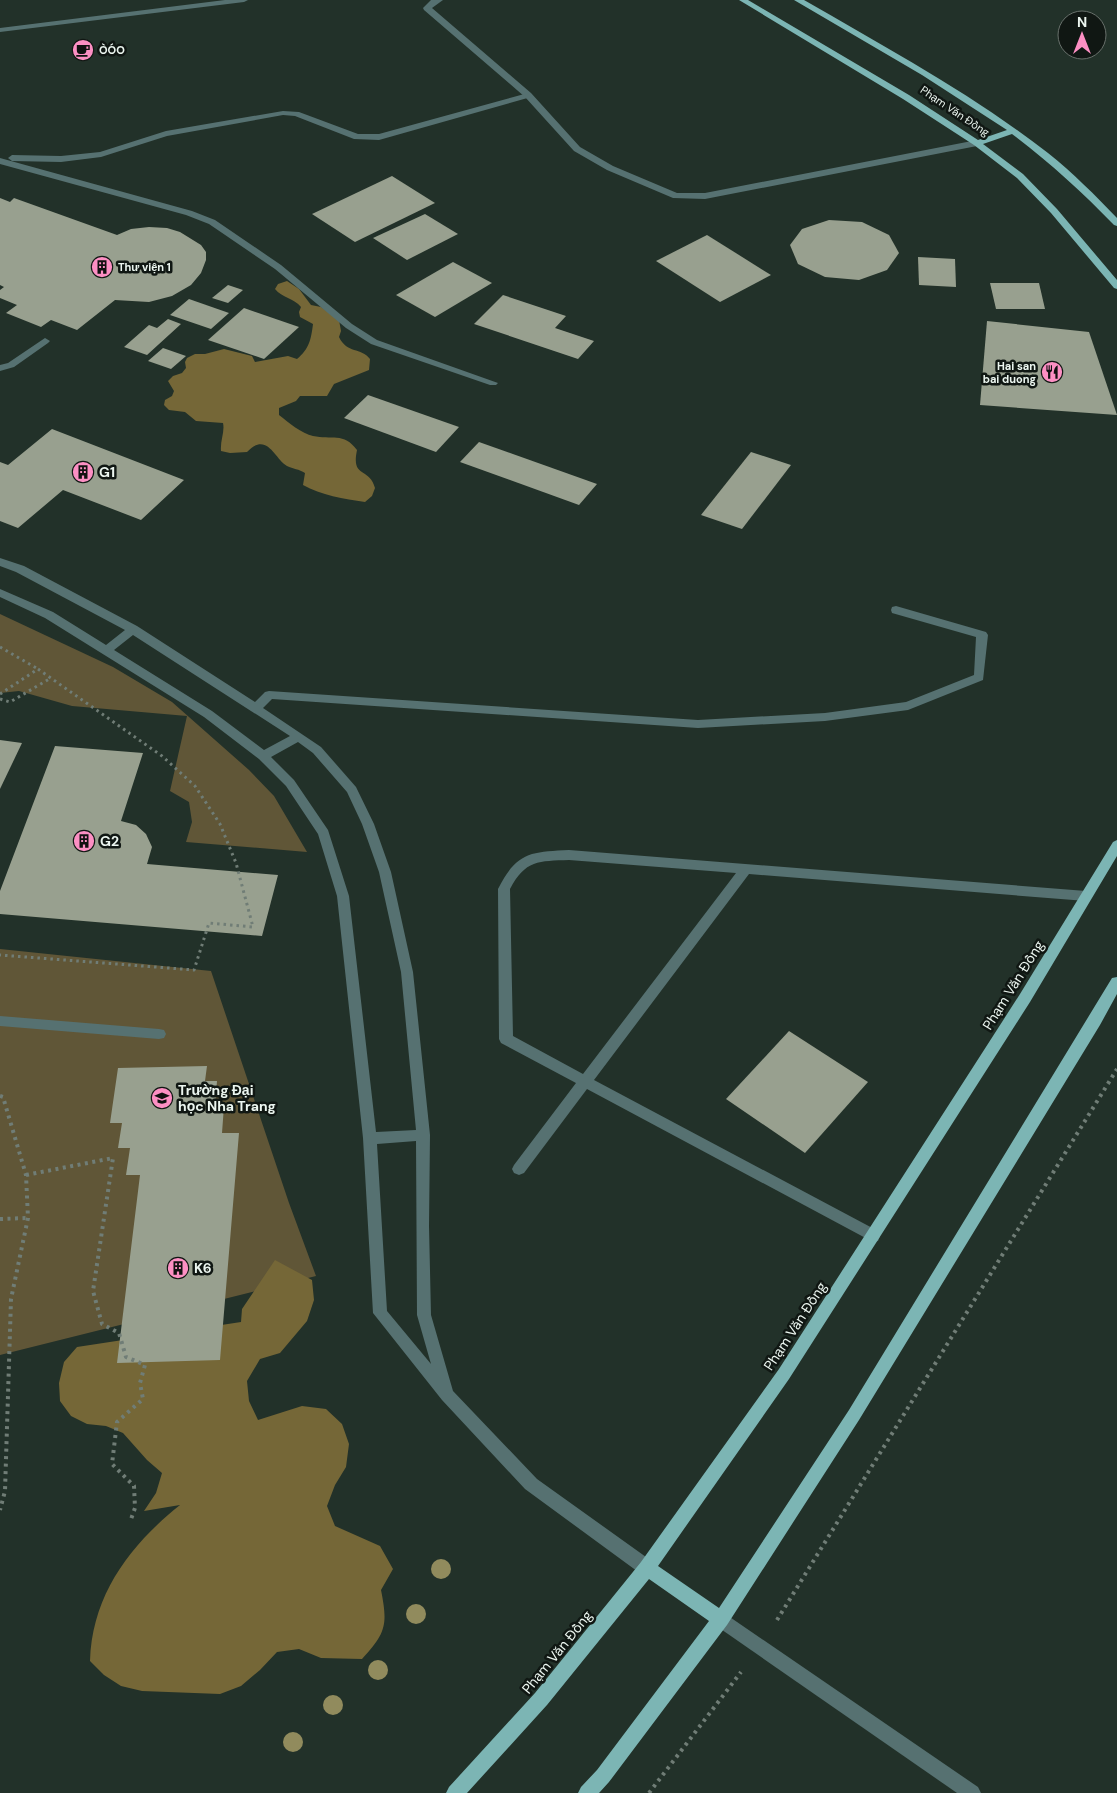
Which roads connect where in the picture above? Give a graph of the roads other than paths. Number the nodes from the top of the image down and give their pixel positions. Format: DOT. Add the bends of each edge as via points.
graph roads {
  1 [pos="244,0"];
  2 [pos="439,0"];
  3 [pos="743,0"];
  4 [pos="798,0"];
  5 [pos="0,30"];
  6 [pos="528,95"];
  7 [pos="1012,131"];
  8 [pos="978,143"];
  9 [pos="0,157"];
  10 [pos="0,161"];
  11 [pos="1117,223"];
  12 [pos="1117,286"];
  13 [pos="45,341"];
  14 [pos="0,368"];
  15 [pos="493,383"];
  16 [pos="0,562"];
  17 [pos="0,593"];
  18 [pos="896,610"];
  19 [pos="133,629"];
  20 [pos="106,651"];
  21 [pos="255,709"];
  22 [pos="298,736"];
  23 [pos="262,756"];
  24 [pos="1117,844"];
  25 [pos="746,869"];
  26 [pos="1086,896"];
  27 [pos="1117,982"];
  28 [pos="0,1021"];
  29 [pos="159,1034"];
  30 [pos="585,1082"];
  31 [pos="423,1135"];
  32 [pos="370,1138"];
  33 [pos="519,1169"];
  34 [pos="873,1236"];
  35 [pos="448,1395"];
  36 [pos="647,1568"];
  37 [pos="721,1619"];
  38 [pos="455,1793"];
  39 [pos="587,1793"];
  40 [pos="972,1793"];
  1 -- 5 [label="street"];
  2 -- 6 [label="street" via="427,8"];
  3 -- 8 [label="main road, Phạm Văn Đồng" via="906,96"];
  4 -- 7 [label="main road, Phạm Văn Đồng" via="943,84"];
  6 -- 8 [label="street" via="577,149 610,168 676,196 704,196"];
  6 -- 9 [label="street" via="379,137 357,137 296,114 283,113 166,134 101,154 61,159"];
  7 -- 8 [label="main road"];
  7 -- 11 [label="main road, Phạm Văn Đồng" via="1091,194"];
  8 -- 12 [label="main road, Phạm Văn Đồng" via="1020,176"];
  10 -- 15 [label="street" via="212,222 278,267 349,326 374,342"];
  13 -- 14 [label="street" via="12,365"];
  16 -- 19 [label="street" via="20,568"];
  17 -- 20 [label="street" via="49,615"];
  18 -- 21 [label="street" via="982,636 979,677 908,706 825,717 698,724 270,695"];
  19 -- 20 [label="street"];
  19 -- 21 [label="street"];
  20 -- 23 [label="street" via="208,714"];
  21 -- 22 [label="street"];
  22 -- 23 [label="street"];
  22 -- 31 [label="street" via="317,750 352,790 385,872 407,972"];
  23 -- 32 [label="street" via="290,783 324,833 344,896"];
  24 -- 26 [label="main road, Phạm Văn Đồng"];
  25 -- 26 [label="street"];
  25 -- 30 [label="street"];
  25 -- 30 [label="street" via="570,855 526,860 512,871 504,889 506,1039"];
  26 -- 34 [label="main road, Phạm Văn Đồng"];
  27 -- 37 [label="main road" via="854,1415"];
  28 -- 29 [label="street"];
  30 -- 33 [label="street"];
  30 -- 34 [label="street"];
  31 -- 32 [label="street"];
  31 -- 35 [label="street" via="424,1315"];
  32 -- 35 [label="street" via="380,1312"];
  34 -- 36 [label="main road, Phạm Văn Đồng" via="784,1374"];
  35 -- 36 [label="street" via="531,1484"];
  36 -- 37 [label="main road"];
  36 -- 38 [label="main road, Phạm Văn Đồng" via="540,1699"];
  37 -- 39 [label="main road"];
  37 -- 40 [label="street"];
}
